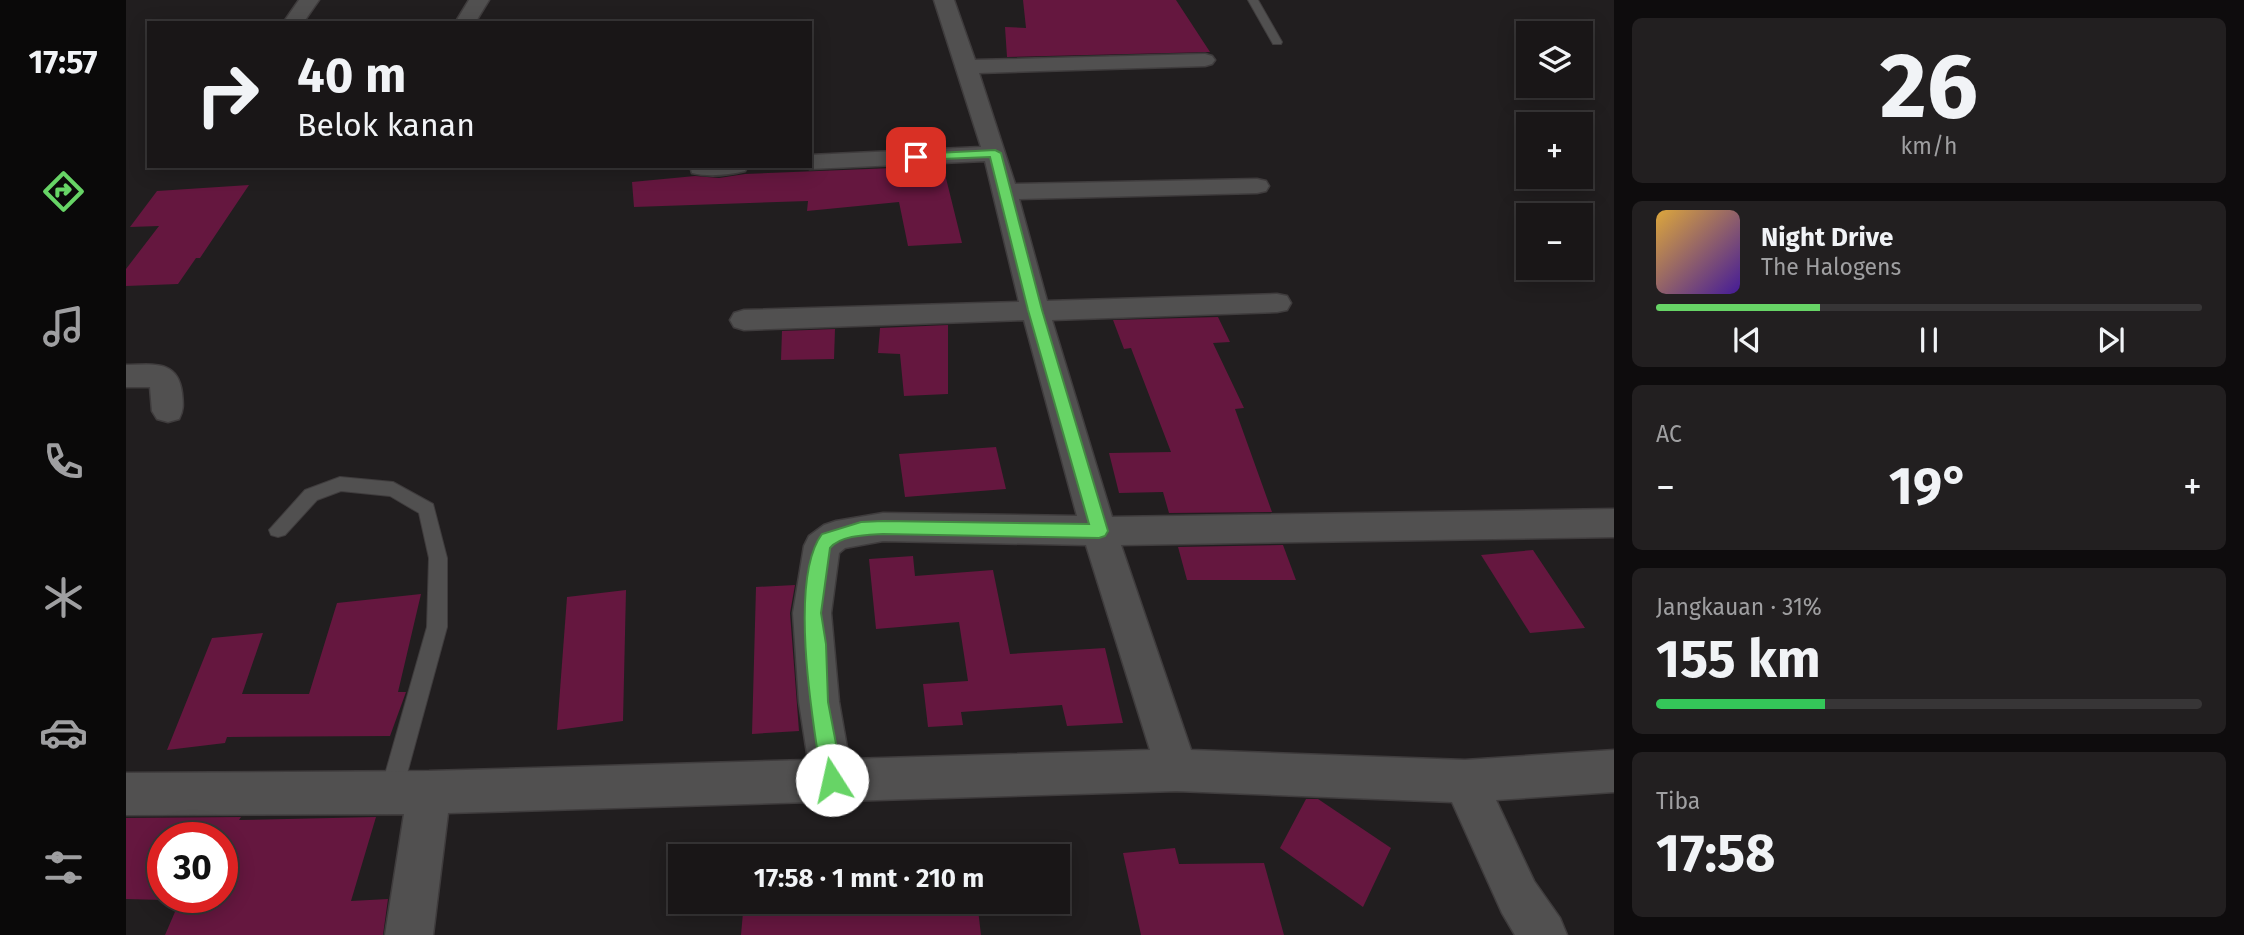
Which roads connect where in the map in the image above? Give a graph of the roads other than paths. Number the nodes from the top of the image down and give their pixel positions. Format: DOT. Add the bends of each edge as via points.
graph roads {
  1 [pos="309,0"];
  2 [pos="479,0"];
  3 [pos="944,0"];
  4 [pos="1253,0"];
  5 [pos="294,21"];
  6 [pos="466,21"];
  7 [pos="1277,42"];
  8 [pos="1205,60"];
  9 [pos="966,67"];
  10 [pos="995,153"];
  11 [pos="812,162"];
  12 [pos="1257,186"];
  13 [pos="1004,192"];
  14 [pos="1277,303"];
  15 [pos="1035,310"];
  16 [pos="744,320"];
  17 [pos="126,376"];
  18 [pos="168,411"];
  19 [pos="1614,523"];
  20 [pos="278,530"];
  21 [pos="1099,531"];
  22 [pos="1177,771"];
  23 [pos="1614,771"];
  24 [pos="832,780"];
  25 [pos="1465,781"];
  26 [pos="410,792"];
  27 [pos="126,793"];
  28 [pos="409,935"];
  29 [pos="1543,935"];
  1 -- 5 [label="street"];
  2 -- 6 [label="street"];
  3 -- 9 [label="street"];
  4 -- 7 [label="lane"];
  8 -- 9 [label="street"];
  9 -- 10 [label="street"];
  10 -- 11 [label="street"];
  10 -- 13 [label="street"];
  12 -- 13 [label="street"];
  13 -- 15 [label="street"];
  14 -- 15 [label="street"];
  15 -- 16 [label="street"];
  15 -- 21 [label="street"];
  17 -- 18 [label="street" via="147,374 165,380"];
  19 -- 21 [label="street"];
  20 -- 26 [label="lane" via="311,495 340,484 393,489 427,509 438,558 437,627"];
  21 -- 22 [label="street"];
  21 -- 24 [label="street" via="883,527 828,539 822,547 812,613 819,702"];
  22 -- 24 [label="street"];
  22 -- 25 [label="street"];
  23 -- 25 [label="street"];
  24 -- 26 [label="street"];
  25 -- 29 [label="street" via="1518,897"];
  26 -- 27 [label="street"];
  26 -- 28 [label="street"];
}
